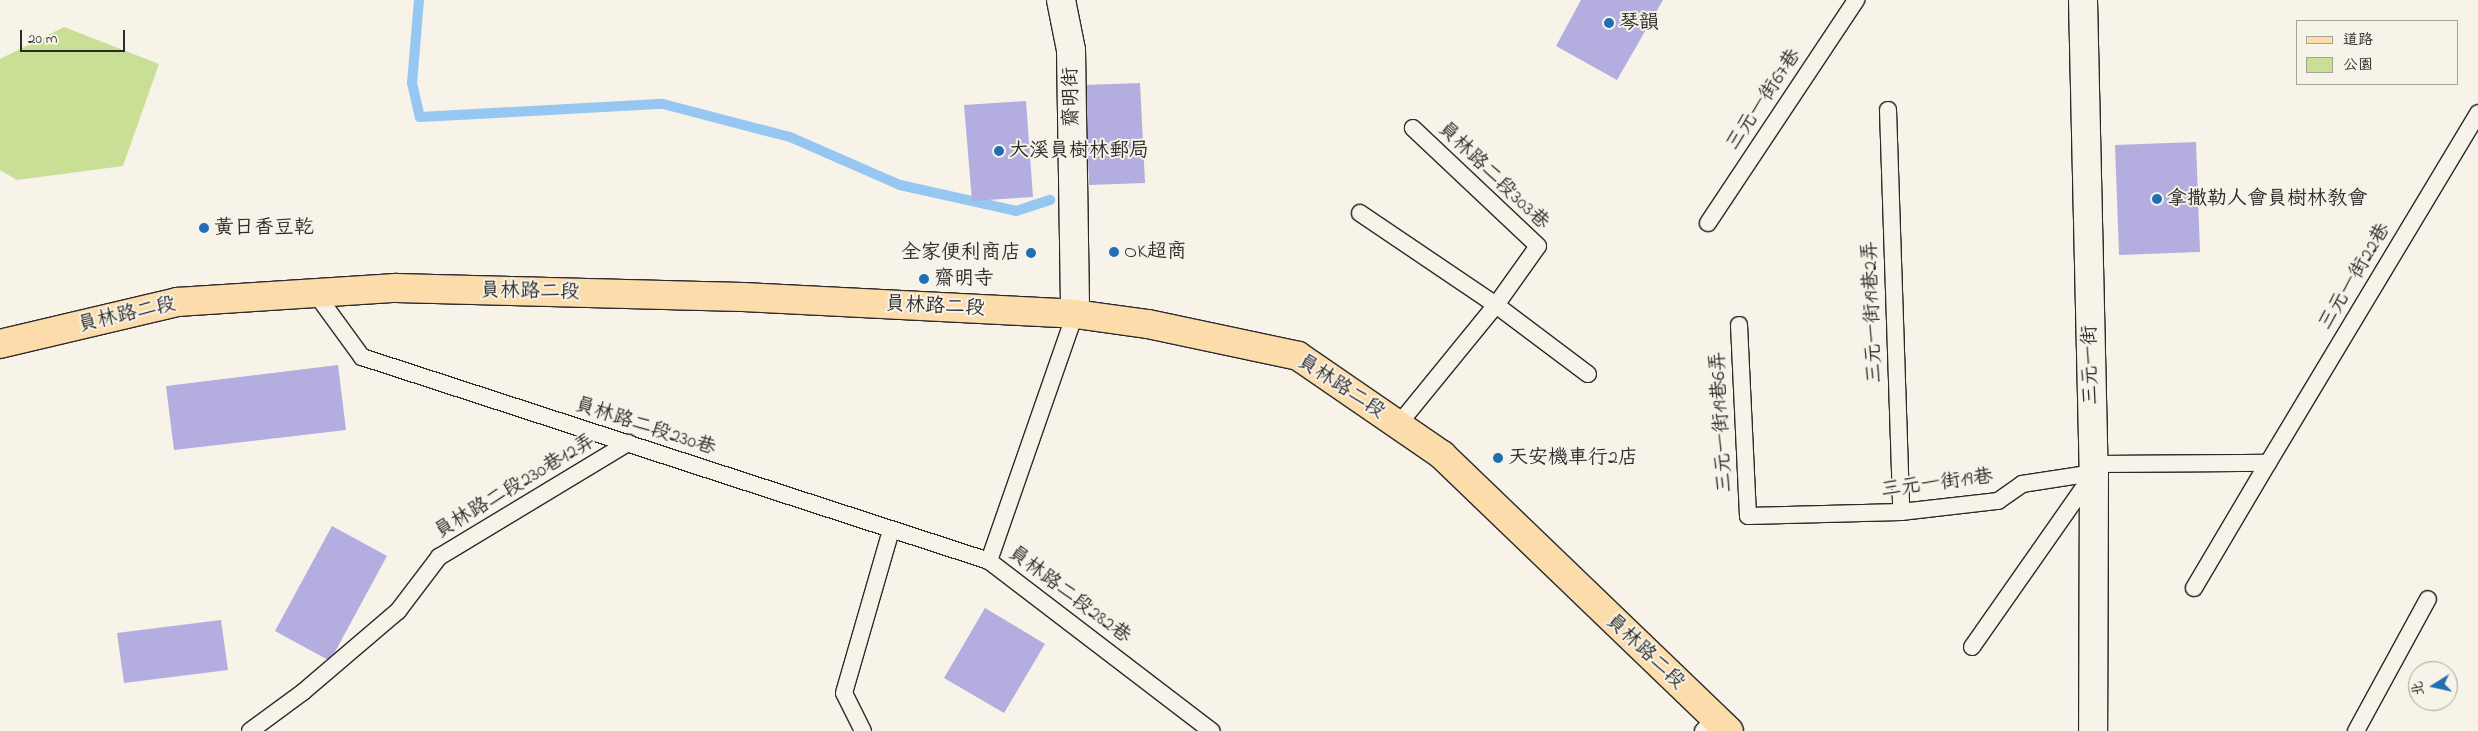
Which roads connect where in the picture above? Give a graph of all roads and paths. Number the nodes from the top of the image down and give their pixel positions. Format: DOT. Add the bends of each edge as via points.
graph roads {
  1 [pos="1061,0"];
  2 [pos="1856,0"];
  3 [pos="2082,0"];
  4 [pos="1888,110"];
  5 [pos="2478,113"];
  6 [pos="1413,128"];
  7 [pos="1360,213"];
  8 [pos="1708,223"];
  9 [pos="316,294"];
  10 [pos="1496,306"];
  11 [pos="1075,314"];
  12 [pos="1739,326"];
  13 [pos="0,344"];
  14 [pos="1588,374"];
  15 [pos="1398,424"];
  16 [pos="628,443"];
  17 [pos="2268,463"];
  18 [pos="2094,473"];
  19 [pos="1901,512"];
  20 [pos="1748,516"];
  21 [pos="891,530"];
  22 [pos="989,562"];
  23 [pos="2194,588"];
  24 [pos="2428,599"];
  25 [pos="1972,647"];
  26 [pos="1716,727"];
  27 [pos="250,731"];
  28 [pos="864,731"];
  29 [pos="1211,731"];
  30 [pos="2093,731"];
  31 [pos="2356,731"];
  1 -- 11 [label="street, 齋明街" via="1071,50"];
  2 -- 8 [label="lane, 三元一街67巷"];
  3 -- 18 [label="street, 三元一街"];
  4 -- 19 [label="lane, 三元一街19巷2弄"];
  5 -- 17 [label="lane, 三元一街22巷"];
  6 -- 10 [label="lane, 員林路二段303巷" via="1538,246"];
  7 -- 10 [label="lane"];
  9 -- 11 [label="main road, 員林路二段" via="396,288 742,297"];
  9 -- 13 [label="main road, 員林路二段" via="176,302"];
  9 -- 16 [label="lane, 員林路二段230巷" via="362,357"];
  10 -- 14 [label="lane"];
  10 -- 15 [label="lane, 員林路二段303巷"];
  11 -- 15 [label="main road, 員林路二段" via="1148,324 1298,356"];
  11 -- 22 [label="lane, 員林路二段282巷"];
  12 -- 20 [label="lane, 三元一街19巷6弄"];
  15 -- 26 [label="main road, 員林路二段" via="1442,455"];
  16 -- 21 [label="lane, 員林路二段230巷"];
  16 -- 27 [label="lane, 員林路二段230巷12弄" via="438,557 398,611 303,692"];
  17 -- 18 [label="lane" via="2105,464"];
  17 -- 23 [label="lane, 三元一街22巷"];
  18 -- 19 [label="lane, 三元一街19巷" via="2022,484 1998,501"];
  18 -- 25 [label="lane"];
  18 -- 30 [label="street, 三元一街"];
  19 -- 20 [label="lane, 三元一街19巷"];
  21 -- 22 [label="lane, 員林路二段230巷"];
  21 -- 28 [label="lane" via="844,692"];
  22 -- 29 [label="lane, 員林路二段282巷"];
  24 -- 31 [label="lane"];
}
